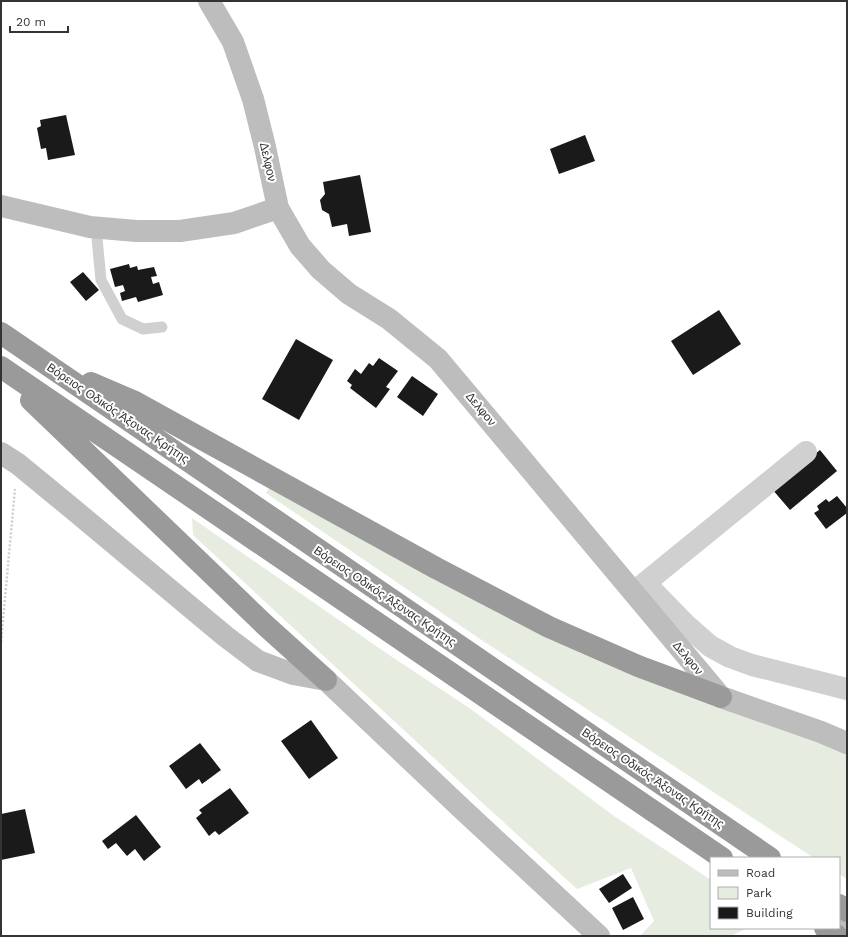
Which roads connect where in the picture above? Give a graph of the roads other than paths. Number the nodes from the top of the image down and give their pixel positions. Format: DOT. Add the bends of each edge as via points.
graph roads {
  1 [pos="208,1"];
  2 [pos="1,206"];
  3 [pos="278,208"];
  4 [pos="96,228"];
  5 [pos="162,327"];
  6 [pos="1,333"];
  7 [pos="50,366"];
  8 [pos="1,367"];
  9 [pos="1,371"];
  10 [pos="806,452"];
  11 [pos="9,459"];
  12 [pos="639,588"];
  13 [pos="326,680"];
  14 [pos="847,689"];
  15 [pos="721,697"];
  16 [pos="847,743"];
  17 [pos="721,857"];
  18 [pos="769,857"];
  19 [pos="826,929"];
  20 [pos="832,929"];
  21 [pos="599,936"];
  22 [pos="814,936"];
  23 [pos="837,936"];
  1 -- 3 [label="main road, Δελφον" via="233,42 253,99"];
  2 -- 4 [label="main road"];
  3 -- 4 [label="main road" via="234,223 180,231"];
  3 -- 12 [label="main road, Δελφον" via="300,246 321,270 350,294 389,319 438,359"];
  4 -- 5 [label="lane" via="101,280 122,319 143,329"];
  6 -- 7 [label="highway, Βόρειος Οδικός Άξονας Κρήτης"];
  7 -- 15 [label="highway" via="133,401 436,568 549,627 638,666"];
  7 -- 18 [label="highway, Βόρειος Οδικός Άξονας Κρήτης"];
  8 -- 17 [label="highway"];
  9 -- 13 [label="highway" via="265,625"];
  10 -- 12 [label="street"];
  11 -- 13 [label="main road" via="258,661 293,674"];
  12 -- 14 [label="street" via="710,646 730,657"];
  12 -- 15 [label="main road, Δελφον"];
  13 -- 21 [label="main road"];
  15 -- 16 [label="main road"];
  19 -- 23 [label="highway, bridge"];
  20 -- 22 [label="main road"];
}
